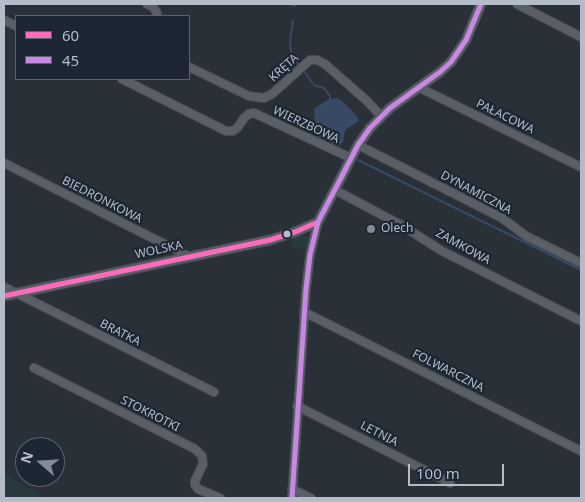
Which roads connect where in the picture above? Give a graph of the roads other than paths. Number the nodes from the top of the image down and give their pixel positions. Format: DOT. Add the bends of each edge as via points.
graph roads {
  1 [pos="147,4"];
  2 [pos="481,4"];
  3 [pos="517,4"];
  4 [pos="156,15"];
  5 [pos="581,37"];
  6 [pos="190,67"];
  7 [pos="124,80"];
  8 [pos="418,87"];
  9 [pos="380,116"];
  10 [pos="358,145"];
  11 [pos="351,158"];
  12 [pos="4,163"];
  13 [pos="581,167"];
  14 [pos="335,190"];
  15 [pos="318,222"];
  16 [pos="190,257"];
  17 [pos="581,263"];
  18 [pos="4,287"];
  19 [pos="16,294"];
  20 [pos="4,296"];
  21 [pos="304,312"];
  22 [pos="581,321"];
  23 [pos="34,368"];
  24 [pos="214,392"];
  25 [pos="297,406"];
  26 [pos="581,451"];
  27 [pos="450,483"];
  28 [pos="292,489"];
  29 [pos="220,498"];
  30 [pos="292,498"];
  31 [pos="310,498"];
  1 -- 4 [label="street" via="153,7"];
  2 -- 8 [label="street" via="457,55"];
  3 -- 5 [label="street"];
  6 -- 9 [label="street, KRĘTA" via="249,96 264,98 310,60 317,60 367,101"];
  7 -- 11 [label="street, WIERZBOWA" via="226,131 232,132 248,114 254,113"];
  8 -- 9 [label="street"];
  8 -- 13 [label="street, PAŁACOWA"];
  9 -- 10 [label="street"];
  10 -- 11 [label="street"];
  10 -- 17 [label="street, DYNAMICZNA" via="502,218 526,236"];
  11 -- 14 [label="street"];
  12 -- 16 [label="street, BIEDRONKOWA"];
  14 -- 15 [label="street"];
  14 -- 22 [label="street, ZAMKOWA" via="470,265"];
  15 -- 16 [label="street, WOLSKA" via="282,237"];
  15 -- 21 [label="street" via="310,255"];
  16 -- 19 [label="street, WOLSKA"];
  18 -- 19 [label="street, BRATKA"];
  19 -- 20 [label="street, WOLSKA"];
  19 -- 24 [label="street, BRATKA"];
  21 -- 25 [label="street"];
  21 -- 26 [label="street, FOLWARCZNA"];
  23 -- 29 [label="street, STOKROTKI" via="195,449 202,456 203,464 195,485"];
  25 -- 27 [label="street, LETNIA"];
  25 -- 28 [label="street"];
  28 -- 30 [label="street"];
  28 -- 31 [label="street"];
}
